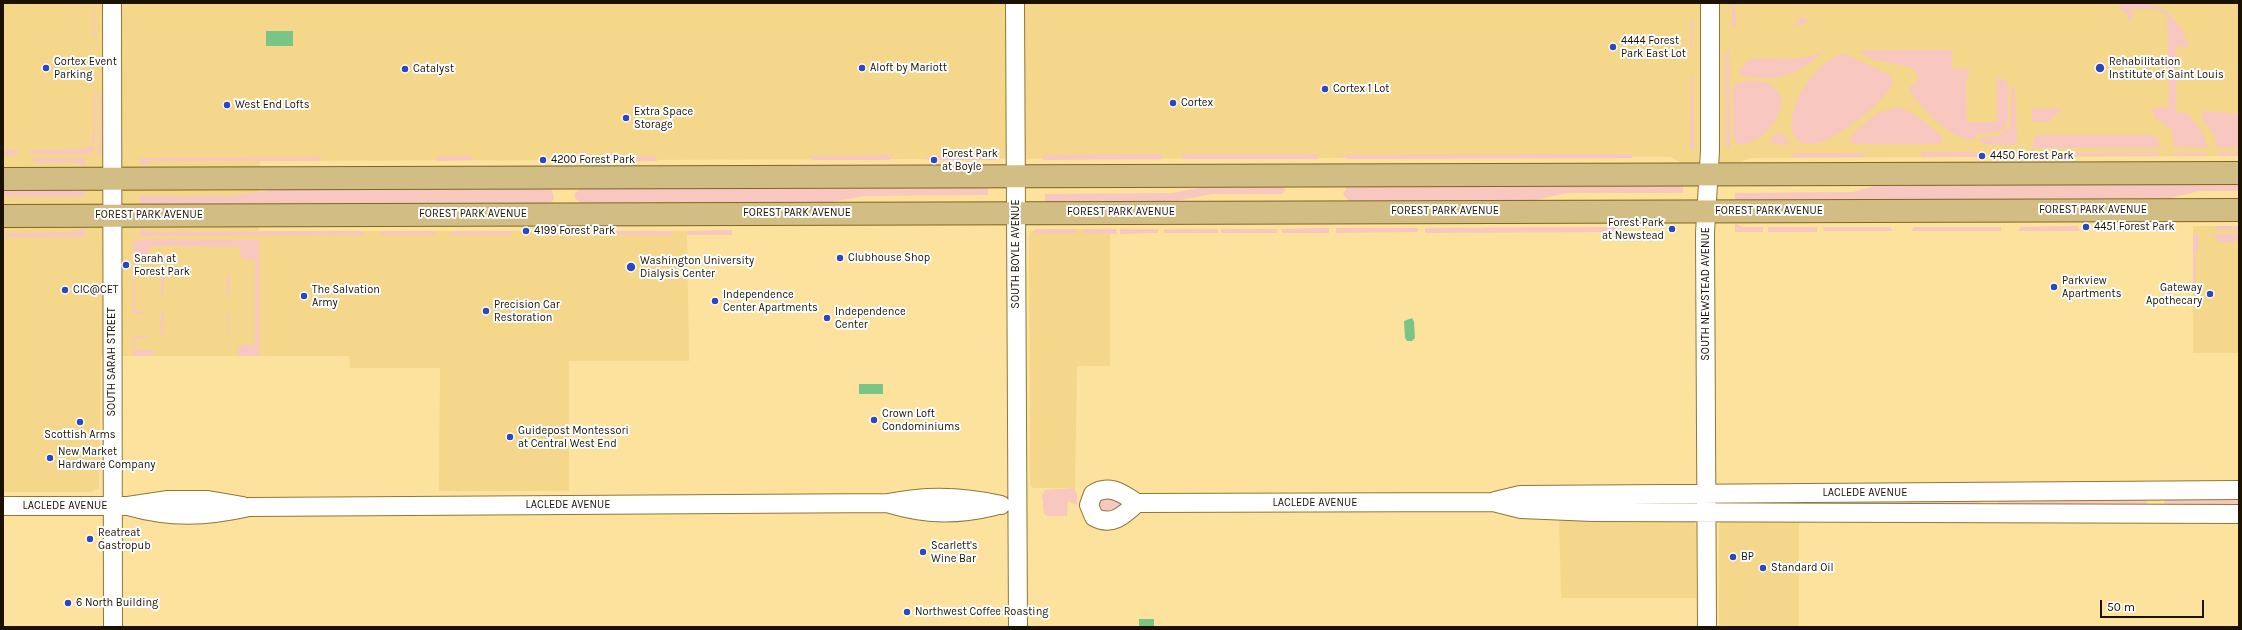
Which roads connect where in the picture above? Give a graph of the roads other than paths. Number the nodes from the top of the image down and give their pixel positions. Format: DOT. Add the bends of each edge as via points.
graph roads {
  1 [pos="112,3"];
  2 [pos="1014,3"];
  3 [pos="1710,3"];
  4 [pos="2239,173"];
  5 [pos="1709,174"];
  6 [pos="1015,176"];
  7 [pos="3,179"];
  8 [pos="112,179"];
  9 [pos="2239,210"];
  10 [pos="1706,211"];
  11 [pos="1015,212"];
  12 [pos="112,215"];
  13 [pos="3,216"];
  14 [pos="2239,490"];
  15 [pos="1708,494"];
  16 [pos="1493,502"];
  17 [pos="1137,503"];
  18 [pos="1009,504"];
  19 [pos="3,506"];
  20 [pos="120,506"];
  21 [pos="1708,513"];
  22 [pos="2239,514"];
  23 [pos="113,627"];
  24 [pos="1018,627"];
  25 [pos="1707,627"];
  1 -- 8 [label="street, SOUTH SARAH STREET"];
  2 -- 6 [label="street, SOUTH BOYLE AVENUE"];
  3 -- 5 [label="street, SOUTH NEWSTEAD AVENUE"];
  4 -- 5 [label="main road"];
  5 -- 6 [label="main road"];
  5 -- 10 [label="street, SOUTH NEWSTEAD AVENUE"];
  6 -- 8 [label="main road"];
  6 -- 11 [label="street, SOUTH BOYLE AVENUE"];
  7 -- 8 [label="main road"];
  8 -- 12 [label="street, SOUTH SARAH STREET"];
  9 -- 10 [label="main road, FOREST PARK AVENUE"];
  10 -- 11 [label="main road, FOREST PARK AVENUE"];
  10 -- 15 [label="street, SOUTH NEWSTEAD AVENUE"];
  11 -- 12 [label="main road, FOREST PARK AVENUE"];
  11 -- 18 [label="street, SOUTH BOYLE AVENUE"];
  12 -- 13 [label="main road, FOREST PARK AVENUE"];
  12 -- 20 [label="street, SOUTH SARAH STREET"];
  14 -- 15 [label="street, LACLEDE AVENUE"];
  15 -- 16 [label="street, LACLEDE AVENUE" via="1520,496"];
  15 -- 21 [label="street, SOUTH NEWSTEAD AVENUE"];
  16 -- 17 [label="street, LACLEDE AVENUE"];
  16 -- 21 [label="street, LACLEDE AVENUE" via="1521,509 1556,511"];
  18 -- 20 [label="street, LACLEDE AVENUE" via="963,513 926,513 888,503 249,507 208,515 168,515"];
  18 -- 24 [label="street, SOUTH BOYLE AVENUE"];
  19 -- 20 [label="street, LACLEDE AVENUE"];
  20 -- 23 [label="street, SOUTH SARAH STREET"];
  21 -- 22 [label="street, LACLEDE AVENUE"];
  21 -- 25 [label="street, SOUTH NEWSTEAD AVENUE"];
}
